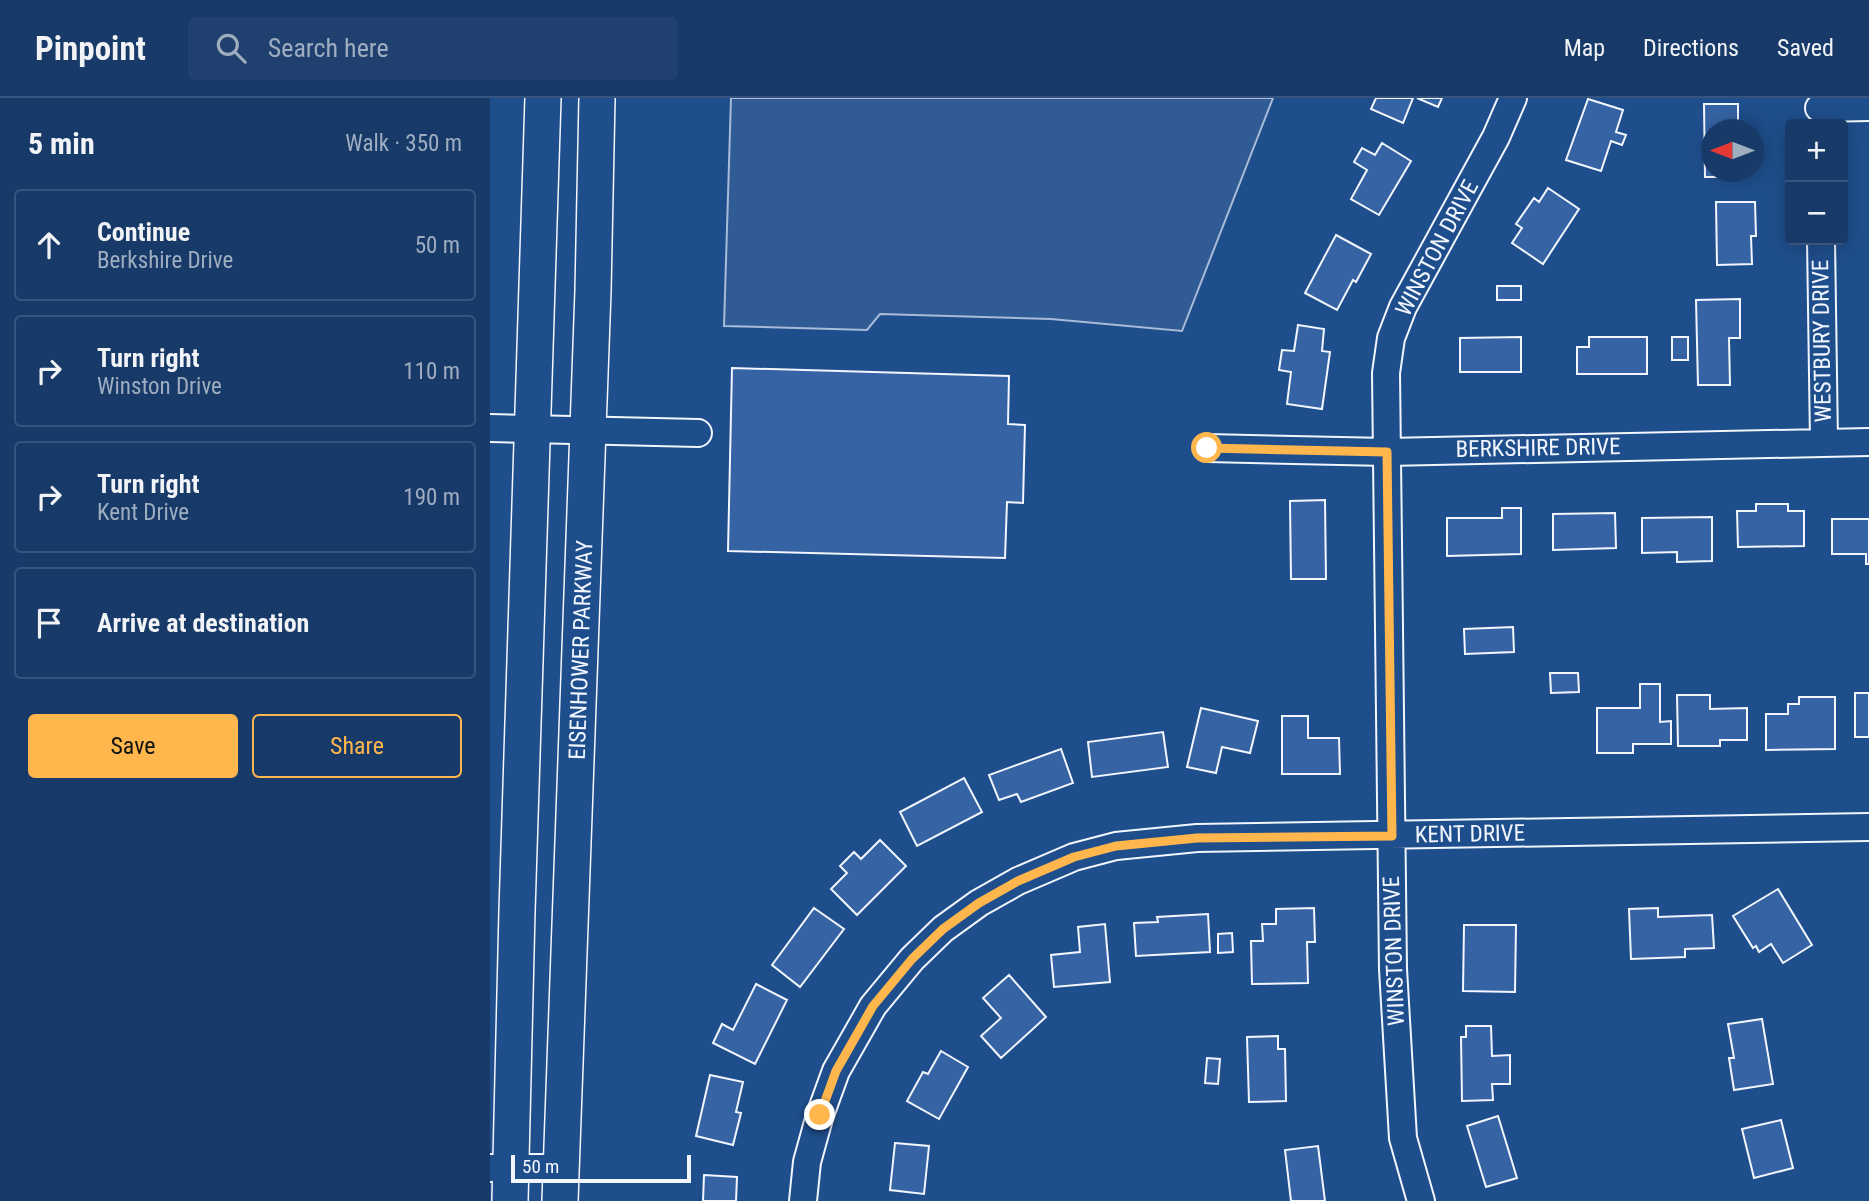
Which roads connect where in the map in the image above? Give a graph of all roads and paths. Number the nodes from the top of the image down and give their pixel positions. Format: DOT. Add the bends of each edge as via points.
graph roads {
  1 [pos="544,98"];
  2 [pos="597,98"];
  3 [pos="1513,98"];
  4 [pos="1869,107"];
  5 [pos="1819,110"];
  6 [pos="1821,245"];
  7 [pos="490,428"];
  8 [pos="534,429"];
  9 [pos="588,430"];
  10 [pos="698,433"];
  11 [pos="1824,442"];
  12 [pos="1869,442"];
  13 [pos="1207,448"];
  14 [pos="1387,452"];
  15 [pos="1869,827"];
  16 [pos="1392,836"];
  17 [pos="504,1179"];
  18 [pos="560,1185"];
  19 [pos="803,1201"];
  20 [pos="1421,1201"];
  1 -- 8 [label="main road"];
  2 -- 9 [label="main road, EISENHOWER PARKWAY"];
  3 -- 14 [label="street, WINSTON DRIVE" via="1391,338 1386,373"];
  4 -- 5 [label="street"];
  6 -- 11 [label="street, WESTBURY DRIVE"];
  7 -- 8 [label="street"];
  8 -- 9 [label="street"];
  8 -- 17 [label="main road"];
  9 -- 10 [label="street"];
  9 -- 18 [label="main road, EISENHOWER PARKWAY"];
  11 -- 12 [label="street, BERKSHIRE DRIVE"];
  11 -- 14 [label="street, BERKSHIRE DRIVE"];
  13 -- 14 [label="street, BERKSHIRE DRIVE"];
  14 -- 16 [label="street, WINSTON DRIVE"];
  15 -- 16 [label="street, KENT DRIVE"];
  16 -- 19 [label="street, KENT DRIVE" via="1197,838 1116,846 1074,857 979,903 912,959 873,1006 836,1071 820,1115 807,1162"];
  16 -- 20 [label="street, WINSTON DRIVE" via="1393,969 1403,1138"];
  17 -- 18 [label="street"];
}
